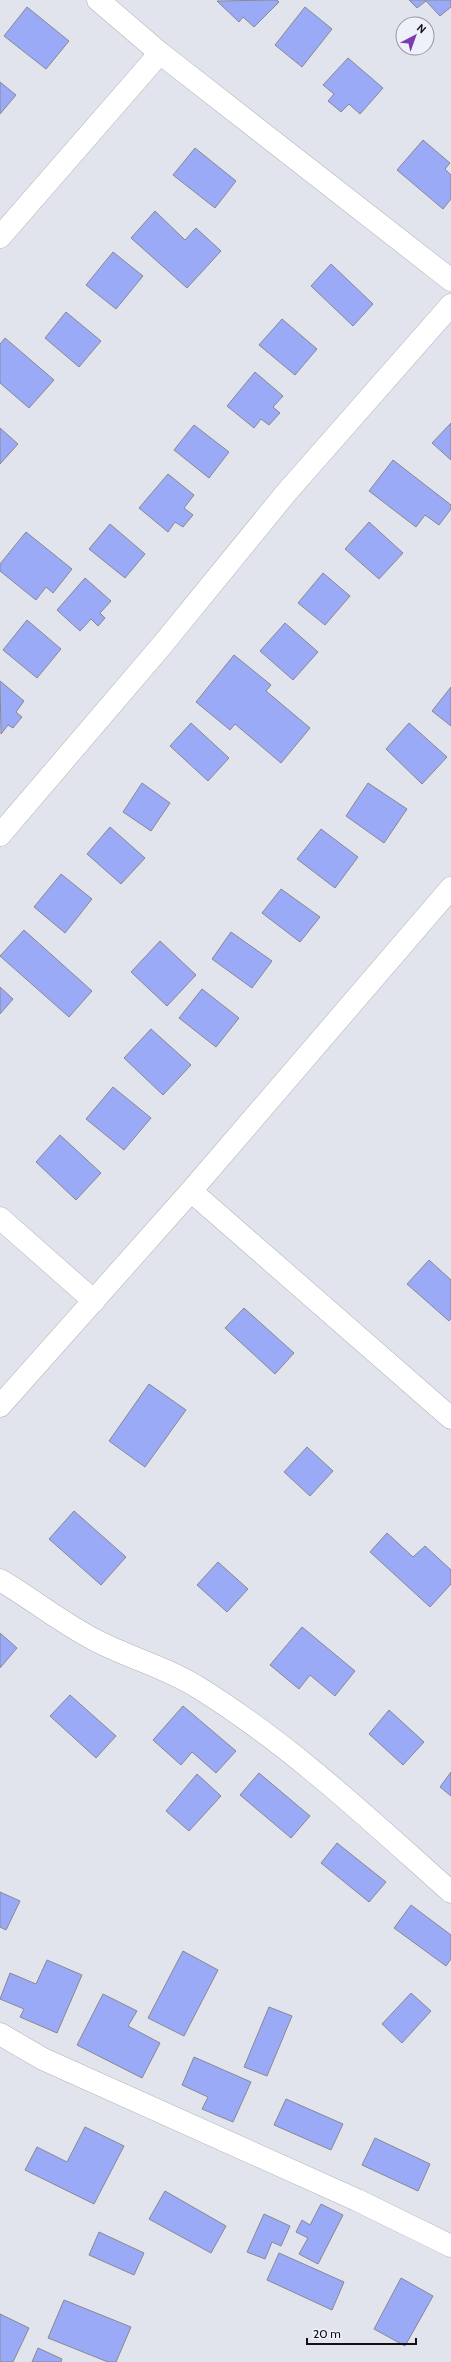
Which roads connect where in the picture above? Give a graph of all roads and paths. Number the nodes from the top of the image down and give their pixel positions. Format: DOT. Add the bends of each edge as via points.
graph roads {
  1 [pos="98,0"];
  2 [pos="160,53"];
  3 [pos="0,236"];
  4 [pos="451,280"];
  5 [pos="451,305"];
  6 [pos="0,835"];
  7 [pos="451,888"];
  8 [pos="191,1191"];
  9 [pos="0,1218"];
  10 [pos="94,1301"];
  11 [pos="0,1406"];
  12 [pos="451,1418"];
  13 [pos="0,1580"];
  14 [pos="451,1892"];
  15 [pos="0,2034"];
  16 [pos="451,2246"];
  1 -- 2 [label="street"];
  2 -- 3 [label="street"];
  2 -- 4 [label="street"];
  5 -- 6 [label="street" via="286,493 163,644"];
  7 -- 8 [label="street"];
  8 -- 10 [label="street"];
  8 -- 12 [label="street"];
  9 -- 10 [label="street"];
  10 -- 11 [label="street"];
  13 -- 14 [label="street" via="95,1641 159,1666 237,1712 328,1782"];
  15 -- 16 [label="street" via="43,2059 357,2200"];
}
